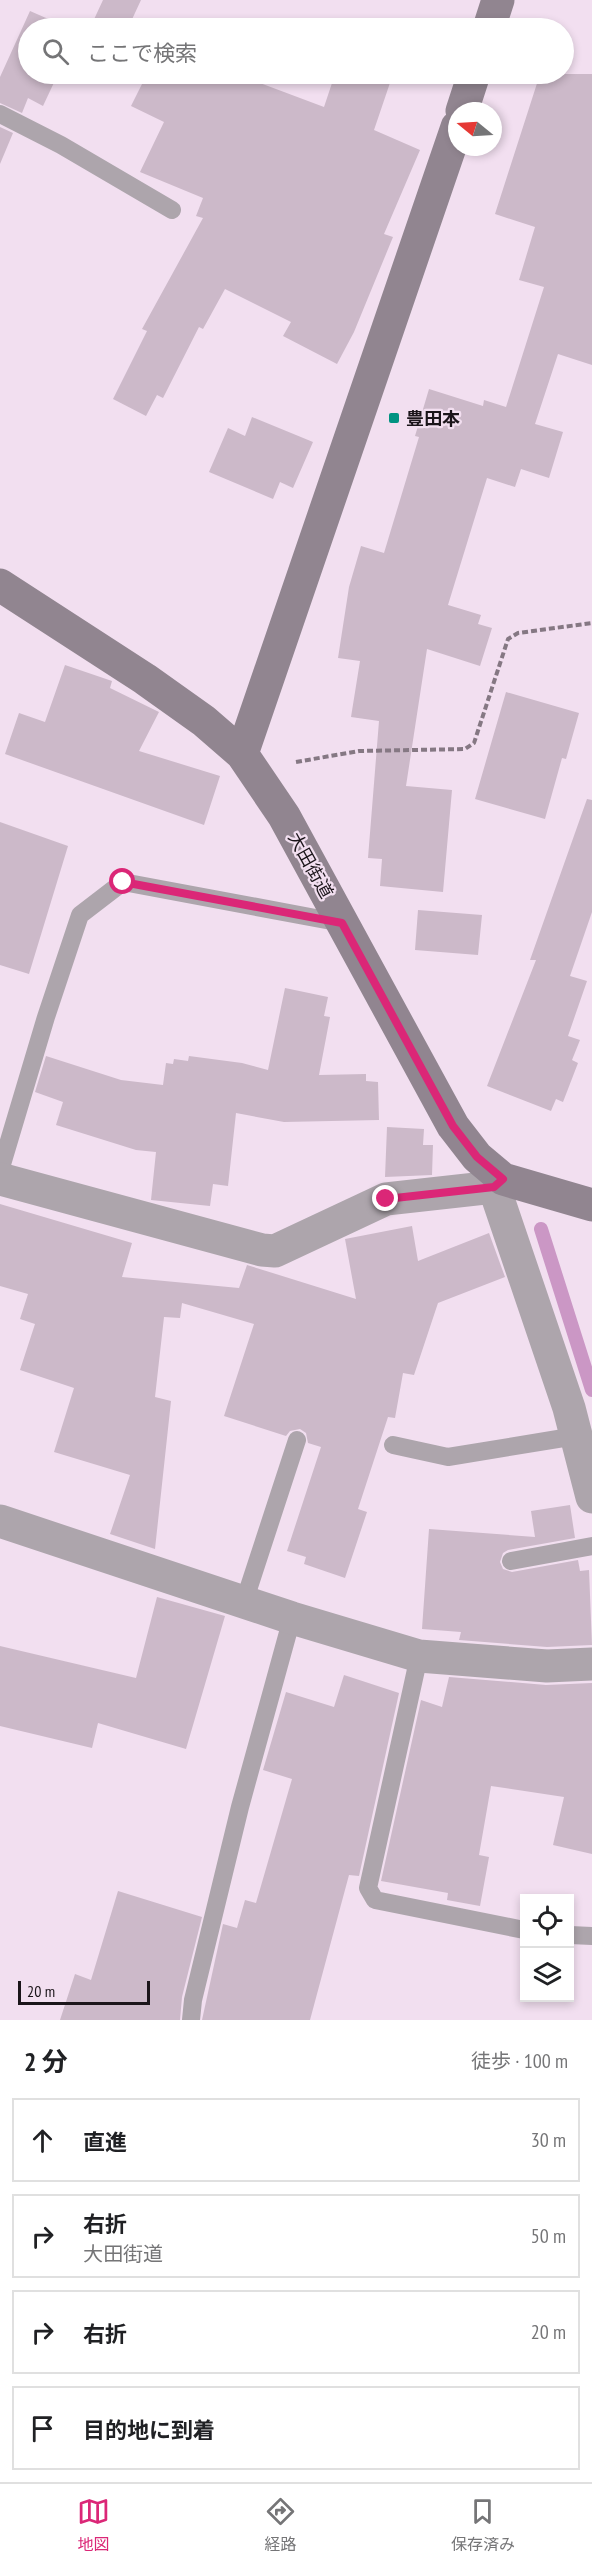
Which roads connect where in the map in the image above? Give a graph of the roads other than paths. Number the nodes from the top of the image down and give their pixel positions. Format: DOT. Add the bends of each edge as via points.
graph roads {
  1 [pos="498,0"];
  2 [pos="492,18"];
  3 [pos="471,84"];
  4 [pos="465,102"];
  5 [pos="0,114"];
  6 [pos="448,153"];
  7 [pos="172,210"];
  8 [pos="0,585"];
  9 [pos="242,754"];
  10 [pos="342,923"];
  11 [pos="0,1171"];
  12 [pos="0,1179"];
  13 [pos="498,1183"];
  14 [pos="592,1205"];
  15 [pos="576,1436"];
  16 [pos="297,1440"];
  17 [pos="393,1444"];
  18 [pos="592,1497"];
  19 [pos="0,1521"];
  20 [pos="592,1546"];
  21 [pos="511,1561"];
  22 [pos="244,1602"];
  23 [pos="292,1618"];
  24 [pos="419,1656"];
  25 [pos="592,1664"];
  26 [pos="520,1929"];
  27 [pos="574,1935"];
  28 [pos="592,1936"];
  29 [pos="190,2020"];
  1 -- 2 [label="street"];
  3 -- 4 [label="street"];
  5 -- 7 [label="lane"];
  6 -- 9 [label="street"];
  8 -- 9 [label="street, 大田街道" via="154,685"];
  9 -- 10 [label="street, 大田街道" via="262,781"];
  10 -- 11 [label="lane" via="123,882 80,915"];
  10 -- 13 [label="street, 大田街道" via="453,1126"];
  12 -- 13 [label="street" via="275,1251 386,1199"];
  13 -- 14 [label="street, 大田街道"];
  13 -- 15 [label="street"];
  15 -- 17 [label="lane" via="448,1457"];
  15 -- 18 [label="street"];
  16 -- 22 [label="lane"];
  19 -- 22 [label="street"];
  20 -- 21 [label="lane"];
  22 -- 23 [label="street"];
  23 -- 24 [label="street"];
  23 -- 29 [label="lane" via="240,1807"];
  24 -- 25 [label="street" via="547,1666"];
  24 -- 26 [label="lane" via="369,1888 375,1900"];
  27 -- 28 [label="lane"];
}
